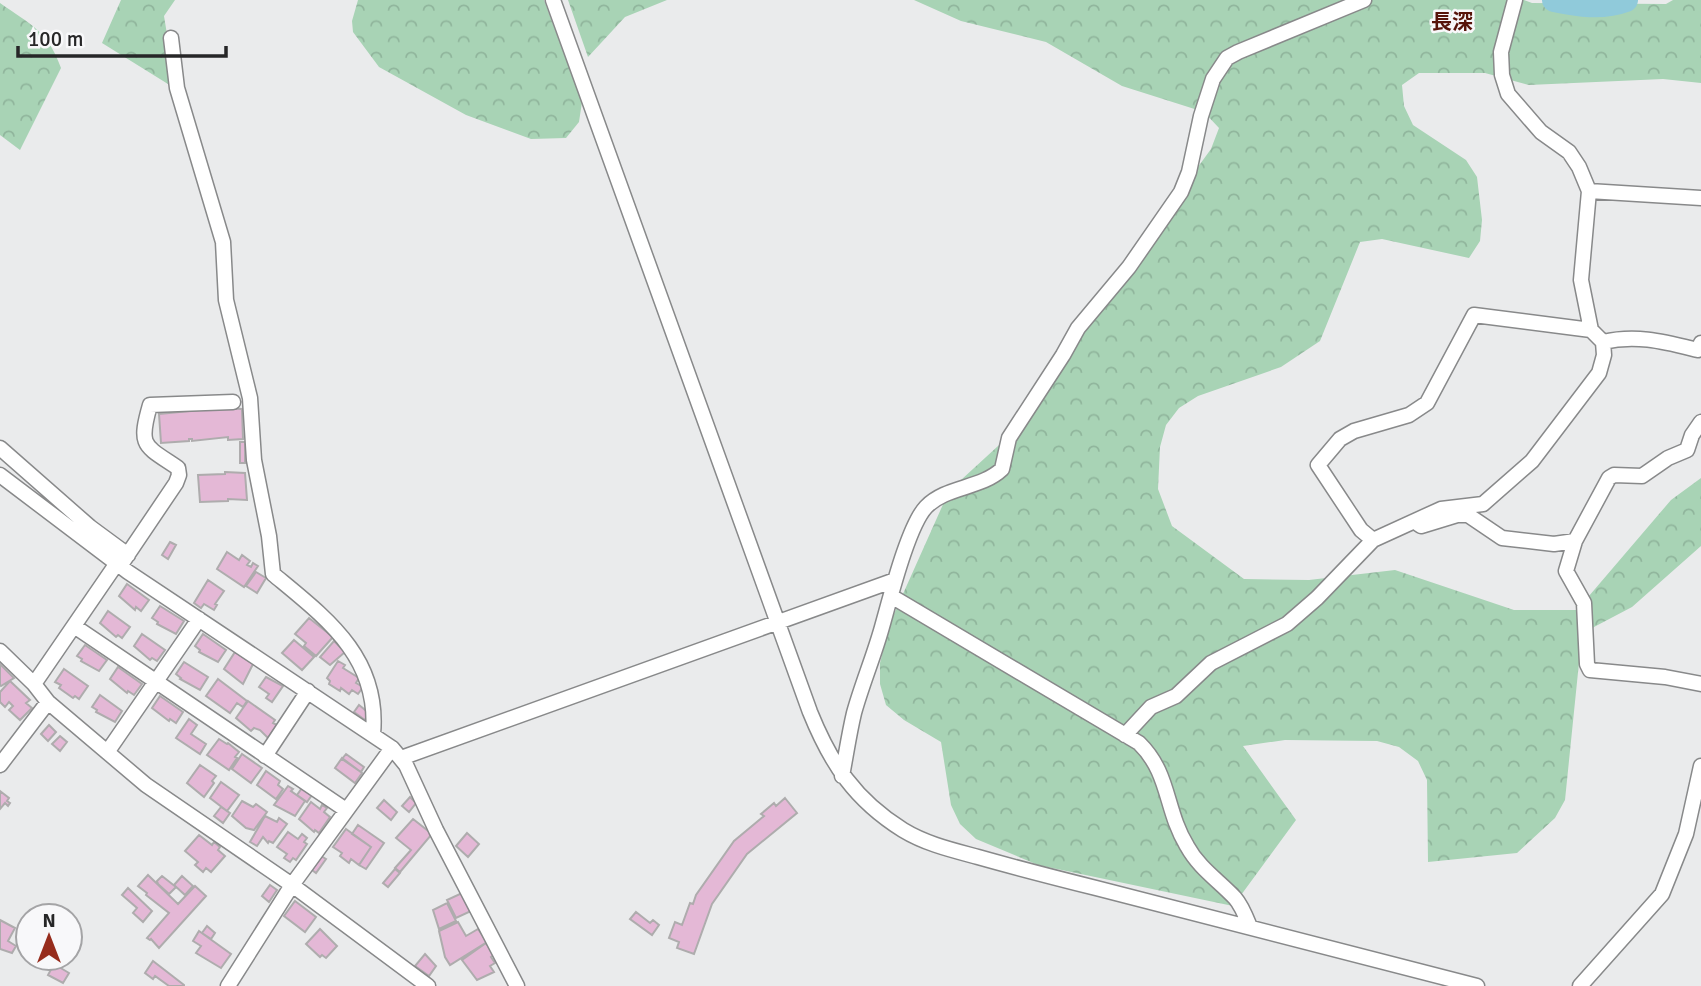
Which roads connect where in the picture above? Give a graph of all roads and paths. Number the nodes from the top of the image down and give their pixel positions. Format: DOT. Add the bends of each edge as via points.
graph roads {
  1 [pos="553,0"];
  2 [pos="1364,0"];
  3 [pos="1515,0"];
  4 [pos="170,37"];
  5 [pos="1589,191"];
  6 [pos="1701,198"];
  7 [pos="1591,330"];
  8 [pos="1603,342"];
  9 [pos="1701,343"];
  10 [pos="233,402"];
  11 [pos="1701,422"];
  12 [pos="0,448"];
  13 [pos="0,475"];
  14 [pos="1413,520"];
  15 [pos="1373,540"];
  16 [pos="1575,541"];
  17 [pos="122,561"];
  18 [pos="895,580"];
  19 [pos="891,596"];
  20 [pos="199,619"];
  21 [pos="778,622"];
  22 [pos="74,626"];
  23 [pos="0,651"];
  24 [pos="157,682"];
  25 [pos="34,684"];
  26 [pos="1701,684"];
  27 [pos="308,691"];
  28 [pos="48,702"];
  29 [pos="373,734"];
  30 [pos="1125,735"];
  31 [pos="108,751"];
  32 [pos="396,753"];
  33 [pos="265,756"];
  34 [pos="0,765"];
  35 [pos="1701,766"];
  36 [pos="842,776"];
  37 [pos="346,810"];
  38 [pos="292,885"];
  39 [pos="1250,927"];
  40 [pos="228,986"];
  41 [pos="427,986"];
  42 [pos="517,986"];
  43 [pos="1477,986"];
  44 [pos="1580,986"];
  1 -- 21 [label="street"];
  2 -- 18 [label="street" via="1227,58 1213,79 1189,172 1172,207 1078,328 1009,438 1002,469 940,496 924,509"];
  3 -- 5 [label="street" via="1501,52 1508,94 1541,132 1569,152"];
  4 -- 29 [label="street" via="177,88 223,243 226,300 250,398 254,460 273,574 316,608 346,641 359,662 375,709"];
  5 -- 6 [label="street"];
  5 -- 7 [label="street" via="1581,280"];
  7 -- 8 [label="street"];
  7 -- 15 [label="street" via="1474,315 1427,403 1409,415 1340,439 1318,465 1361,530"];
  8 -- 9 [label="street" via="1651,338 1698,350"];
  8 -- 14 [label="street" via="1599,373 1532,461 1483,504 1441,509"];
  10 -- 17 [label="street" via="150,405 144,438 154,452 178,468 179,475"];
  11 -- 16 [label="street" via="1687,450 1643,476 1609,478"];
  12 -- 17 [label="street"];
  13 -- 17 [label="street"];
  14 -- 15 [label="street"];
  14 -- 16 [label="street" via="1421,526 1468,515 1502,538 1554,544"];
  15 -- 30 [label="street" via="1287,624 1211,663 1176,696 1151,707"];
  16 -- 26 [label="street" via="1566,571 1584,603 1590,670"];
  17 -- 20 [label="street"];
  17 -- 22 [label="street"];
  18 -- 19 [label="street"];
  18 -- 21 [label="street"];
  19 -- 30 [label="street"];
  19 -- 36 [label="street" via="855,712"];
  20 -- 24 [label="street"];
  20 -- 27 [label="street"];
  21 -- 32 [label="street"];
  21 -- 36 [label="street" via="823,744"];
  22 -- 24 [label="street"];
  22 -- 25 [label="street"];
  23 -- 25 [label="street"];
  24 -- 31 [label="street"];
  24 -- 33 [label="street"];
  25 -- 28 [label="street"];
  27 -- 29 [label="street"];
  27 -- 33 [label="street"];
  28 -- 31 [label="street"];
  28 -- 34 [label="street"];
  29 -- 32 [label="street"];
  30 -- 39 [label="street" via="1155,761 1185,843 1202,868 1236,899"];
  31 -- 38 [label="street" via="146,785"];
  32 -- 37 [label="street"];
  32 -- 42 [label="street"];
  33 -- 37 [label="street"];
  35 -- 44 [label="street" via="1686,834 1662,894"];
  36 -- 39 [label="street" via="879,813 930,844"];
  37 -- 38 [label="street"];
  38 -- 40 [label="street"];
  38 -- 41 [label="street"];
  39 -- 43 [label="street"];
}
